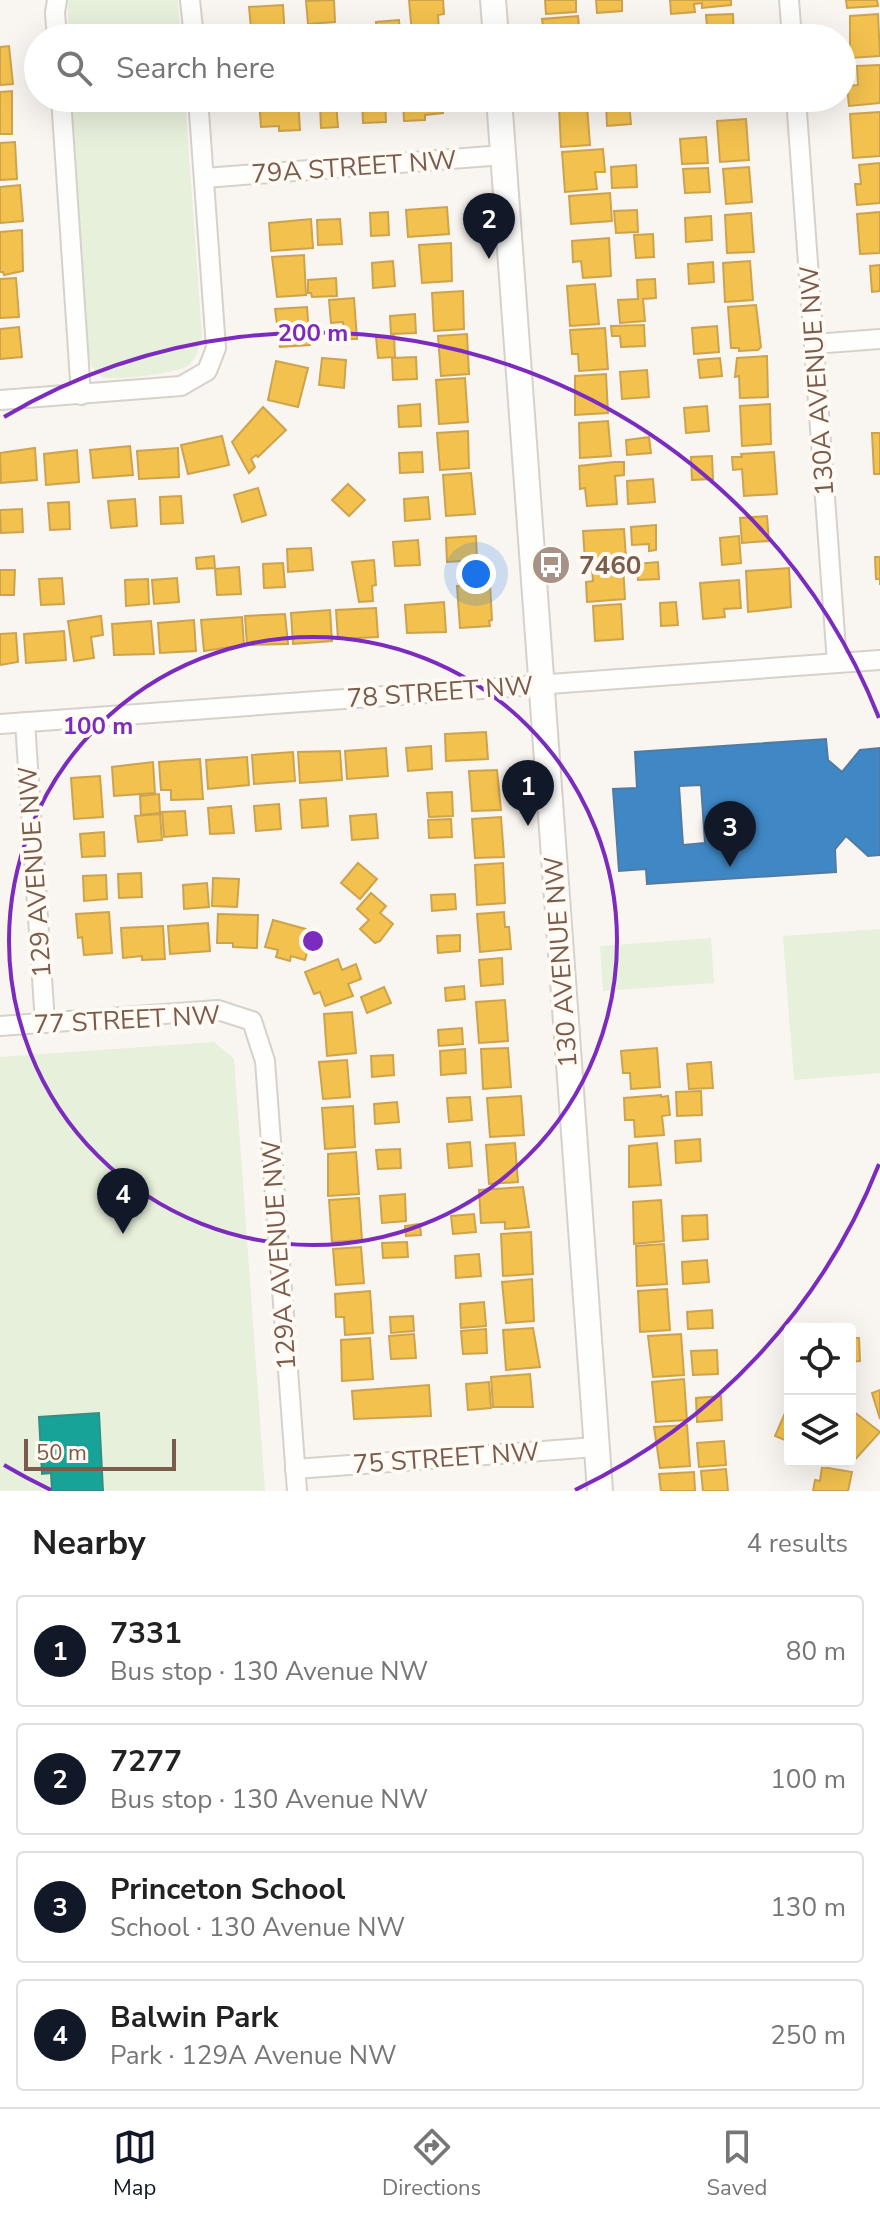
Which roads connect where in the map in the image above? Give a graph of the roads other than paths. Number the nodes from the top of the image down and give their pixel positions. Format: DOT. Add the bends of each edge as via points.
graph roads {
  1 [pos="57,0"];
  2 [pos="190,0"];
  3 [pos="493,0"];
  4 [pos="789,0"];
  5 [pos="57,24"];
  6 [pos="193,24"];
  7 [pos="495,24"];
  8 [pos="791,24"];
  9 [pos="62,112"];
  10 [pos="199,112"];
  11 [pos="500,112"];
  12 [pos="797,112"];
  13 [pos="503,155"];
  14 [pos="205,178"];
  15 [pos="880,339"];
  16 [pos="814,344"];
  17 [pos="81,395"];
  18 [pos="0,400"];
  19 [pos="880,660"];
  20 [pos="837,663"];
  21 [pos="541,685"];
  22 [pos="25,722"];
  23 [pos="0,724"];
  24 [pos="252,1021"];
  25 [pos="45,1023"];
  26 [pos="0,1026"];
  27 [pos="596,1447"];
  28 [pos="295,1469"];
  29 [pos="297,1491"];
  30 [pos="600,1491"];
  1 -- 5 [label="street"];
  2 -- 6 [label="street"];
  3 -- 7 [label="street"];
  4 -- 8 [label="street"];
  9 -- 17 [label="street"];
  10 -- 14 [label="street"];
  11 -- 13 [label="street, 130 AVENUE NW"];
  12 -- 16 [label="street, 130A AVENUE NW"];
  13 -- 14 [label="street, 79A STREET NW"];
  13 -- 21 [label="street, 130 AVENUE NW"];
  14 -- 17 [label="street" via="216,348 207,371 181,386"];
  15 -- 16 [label="street"];
  16 -- 20 [label="street, 130A AVENUE NW"];
  17 -- 18 [label="street"];
  19 -- 20 [label="street, 78 STREET NW"];
  20 -- 21 [label="street, 78 STREET NW"];
  21 -- 22 [label="street, 78 STREET NW"];
  21 -- 27 [label="street, 130 AVENUE NW"];
  22 -- 23 [label="street, 78 STREET NW"];
  22 -- 25 [label="street, 129 AVENUE NW"];
  24 -- 25 [label="street, 77 STREET NW" via="218,1010"];
  24 -- 28 [label="street, 129A AVENUE NW" via="265,1061"];
  25 -- 26 [label="street, 77 STREET NW"];
  27 -- 28 [label="street, 75 STREET NW"];
  27 -- 30 [label="street, 130 AVENUE NW"];
  28 -- 29 [label="street, 129A AVENUE NW"];
}
